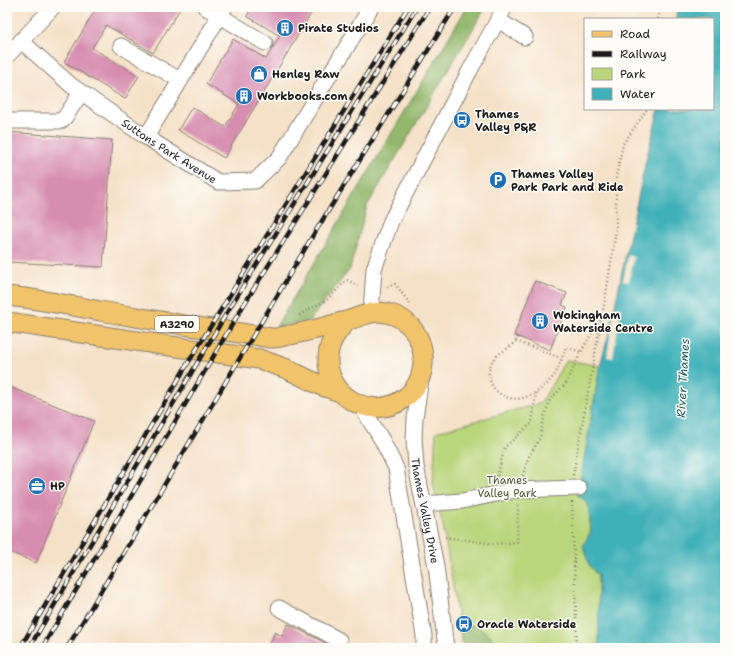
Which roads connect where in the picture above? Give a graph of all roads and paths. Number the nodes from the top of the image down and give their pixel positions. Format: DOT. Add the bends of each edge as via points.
graph roads {
  1 [pos="53,7"];
  2 [pos="205,7"];
  3 [pos="371,7"];
  4 [pos="659,7"];
  5 [pos="222,11"];
  6 [pos="502,13"];
  7 [pos="658,18"];
  8 [pos="525,37"];
  9 [pos="21,41"];
  10 [pos="265,43"];
  11 [pos="121,46"];
  12 [pos="7,56"];
  13 [pos="180,80"];
  14 [pos="81,93"];
  15 [pos="645,110"];
  16 [pos="7,121"];
  17 [pos="146,137"];
  18 [pos="7,296"];
  19 [pos="371,312"];
  20 [pos="347,321"];
  21 [pos="7,322"];
  22 [pos="518,337"];
  23 [pos="515,342"];
  24 [pos="581,352"];
  25 [pos="561,358"];
  26 [pos="422,374"];
  27 [pos="340,392"];
  28 [pos="536,392"];
  29 [pos="361,406"];
  30 [pos="523,475"];
  31 [pos="579,488"];
  32 [pos="491,495"];
  33 [pos="518,502"];
  34 [pos="424,504"];
  35 [pos="440,536"];
  36 [pos="279,608"];
  37 [pos="339,640"];
  38 [pos="424,648"];
  39 [pos="446,648"];
  1 -- 9 [label="street"];
  2 -- 5 [label="street"];
  3 -- 17 [label="street, Suttons Park Avenue" via="279,158 255,181 218,182"];
  4 -- 7 [label="path"];
  5 -- 10 [label="street"];
  5 -- 13 [label="street"];
  6 -- 8 [label="street"];
  6 -- 19 [label="street" via="391,221 374,269"];
  9 -- 12 [label="street"];
  9 -- 14 [label="street, Suttons Park Avenue"];
  11 -- 13 [label="street"];
  13 -- 17 [label="street"];
  14 -- 16 [label="street" via="61,121"];
  14 -- 17 [label="street, Suttons Park Avenue"];
  15 -- 24 [label="path" via="623,144 616,177 616,230 602,315"];
  18 -- 20 [label="main road, A3290" via="274,338"];
  19 -- 20 [label="main road"];
  19 -- 26 [label="main road" via="379,311 396,316 411,327 421,342 424,355"];
  20 -- 27 [label="main road" via="337,331 328,350 328,365 333,382"];
  21 -- 27 [label="main road, A3290" via="259,360"];
  22 -- 23 [label="path"];
  23 -- 25 [label="path"];
  23 -- 28 [label="path" via="491,362 488,373 492,384 499,394 509,398 518,399"];
  24 -- 25 [label="path" via="566,347"];
  24 -- 30 [label="path" via="566,382 550,400 540,438 528,458"];
  25 -- 28 [label="path" via="554,377"];
  26 -- 29 [label="main road" via="413,390 392,405 377,408"];
  26 -- 34 [label="street, Thames Valley Drive" via="414,439 416,466"];
  27 -- 29 [label="main road"];
  28 -- 32 [label="path" via="532,422 505,447"];
  29 -- 38 [label="street, Thames Valley Drive" via="396,468"];
  31 -- 32 [label="street" via="516,490"];
  32 -- 34 [label="street" via="462,501"];
  33 -- 35 [label="path" via="517,542 494,544"];
  34 -- 39 [label="street, Thames Valley Drive" via="436,566"];
  36 -- 37 [label="street"];
}
